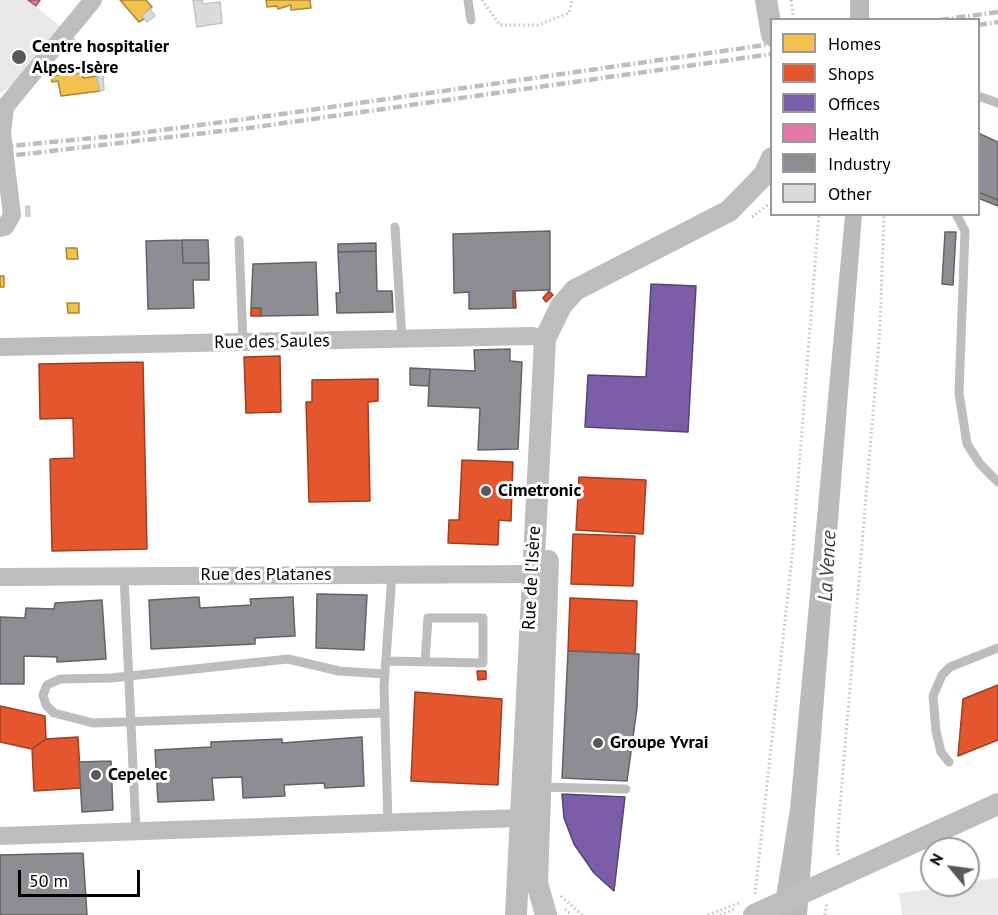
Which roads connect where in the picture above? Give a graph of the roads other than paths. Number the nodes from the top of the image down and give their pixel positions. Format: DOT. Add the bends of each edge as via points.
graph roads {
  1 [pos="93,0"];
  2 [pos="468,0"];
  3 [pos="766,0"];
  4 [pos="471,20"];
  5 [pos="770,28"];
  6 [pos="980,97"];
  7 [pos="998,103"];
  8 [pos="770,160"];
  9 [pos="4,190"];
  10 [pos="957,216"];
  11 [pos="395,227"];
  12 [pos="0,228"];
  13 [pos="239,240"];
  14 [pos="402,339"];
  15 [pos="243,342"];
  16 [pos="0,347"];
  17 [pos="551,348"];
  18 [pos="998,482"];
  19 [pos="392,574"];
  20 [pos="532,574"];
  21 [pos="0,576"];
  22 [pos="124,576"];
  23 [pos="998,648"];
  24 [pos="386,661"];
  25 [pos="425,662"];
  26 [pos="385,674"];
  27 [pos="129,676"];
  28 [pos="384,713"];
  29 [pos="131,722"];
  30 [pos="950,762"];
  31 [pos="530,787"];
  32 [pos="626,789"];
  33 [pos="998,804"];
  34 [pos="529,818"];
  35 [pos="388,823"];
  36 [pos="136,831"];
  37 [pos="0,836"];
  38 [pos="757,906"];
  39 [pos="516,915"];
  40 [pos="546,915"];
  1 -- 9 [label="street" via="5,107"];
  2 -- 4 [label="lane"];
  3 -- 5 [label="street"];
  6 -- 7 [label="lane"];
  8 -- 17 [label="street, Rue de l'Isère" via="764,175 729,211 606,275"];
  9 -- 12 [label="street" via="12,215"];
  10 -- 18 [label="lane" via="965,231 959,393 967,444"];
  11 -- 14 [label="lane"];
  13 -- 15 [label="lane"];
  14 -- 15 [label="street, Rue des Saules"];
  14 -- 17 [label="street, Rue des Saules" via="532,336"];
  15 -- 16 [label="street, Rue des Saules"];
  17 -- 20 [label="street, Rue de l'Isère"];
  17 -- 31 [label="street, Rue de l'Isère"];
  19 -- 20 [label="street, Rue des Platanes"];
  19 -- 22 [label="street, Rue des Platanes"];
  19 -- 24 [label="lane"];
  20 -- 31 [label="street, Rue de l'Isère"];
  21 -- 22 [label="street, Rue des Platanes"];
  22 -- 27 [label="lane"];
  23 -- 30 [label="lane" via="950,667 933,696 941,752"];
  24 -- 25 [label="lane"];
  24 -- 26 [label="lane"];
  25 -- 25 [label="lane" via="483,663 483,618 428,618"];
  26 -- 27 [label="lane" via="339,671 288,659"];
  26 -- 28 [label="lane"];
  27 -- 29 [label="lane"];
  27 -- 29 [label="lane" via="60,680 47,685 43,694 46,705 60,716 93,723"];
  28 -- 29 [label="lane"];
  28 -- 35 [label="lane"];
  29 -- 36 [label="lane"];
  31 -- 32 [label="lane"];
  31 -- 34 [label="street, Rue de l'Isère"];
  33 -- 38 [label="street" via="818,888"];
  34 -- 35 [label="street"];
  34 -- 39 [label="street, Rue de l'Isère"];
  34 -- 40 [label="street, Rue de l'Isère" via="537,883"];
  35 -- 36 [label="street"];
  36 -- 37 [label="street"];
}
